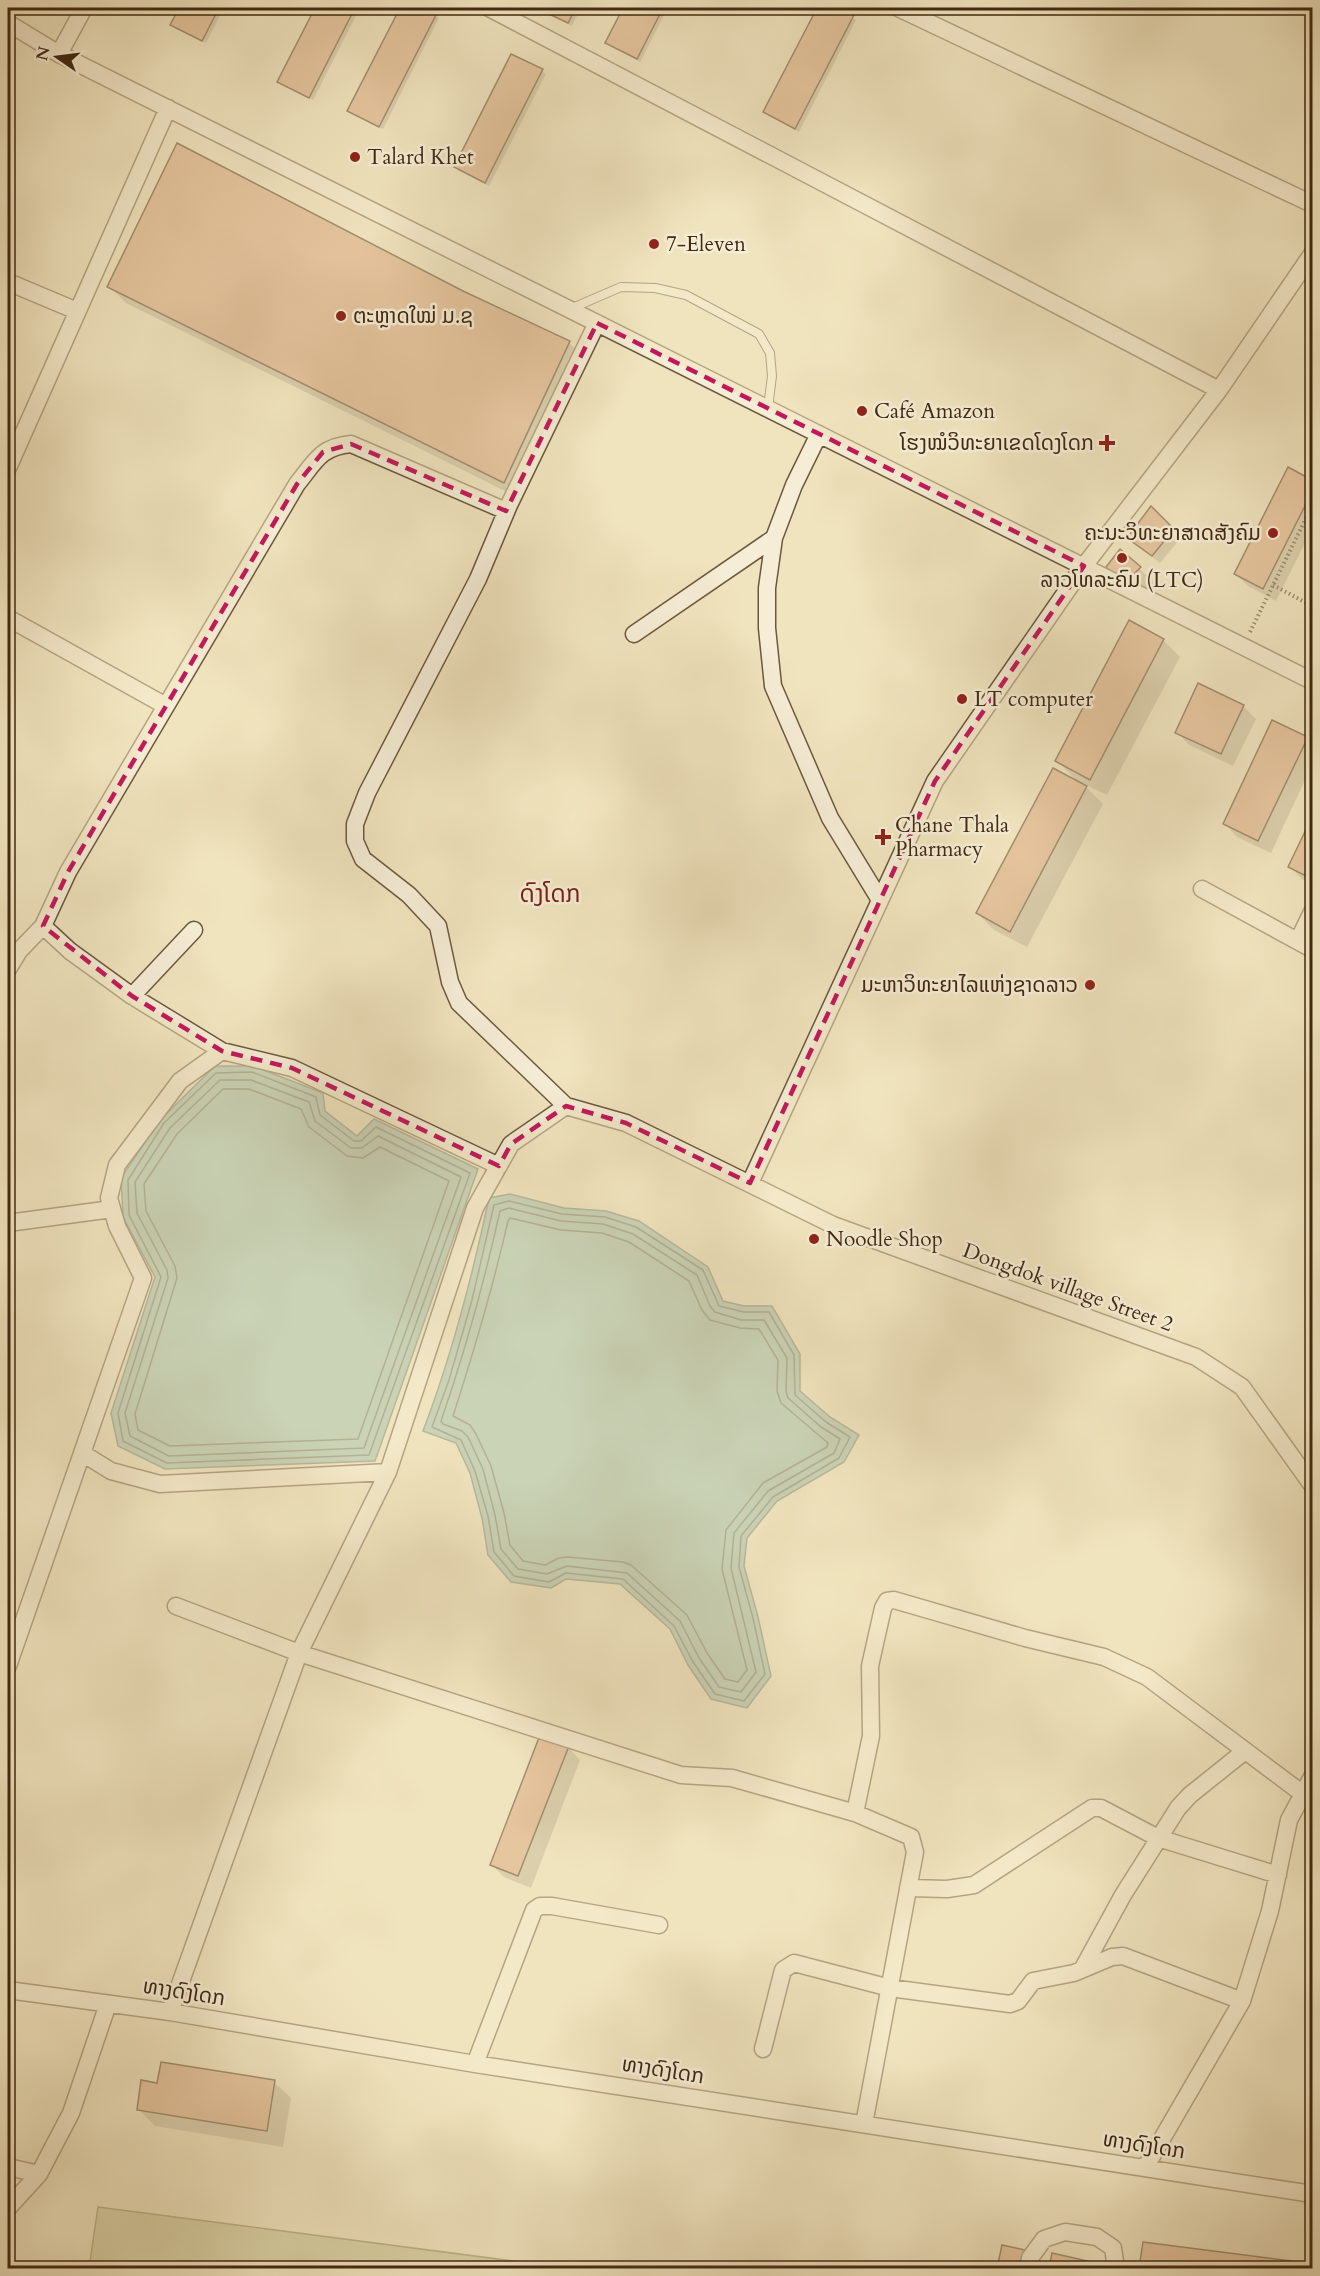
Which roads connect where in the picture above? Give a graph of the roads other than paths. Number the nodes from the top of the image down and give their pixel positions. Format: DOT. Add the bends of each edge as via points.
graph roads {
  1 [pos="84,8"];
  2 [pos="489,8"];
  3 [pos="898,8"];
  4 [pos="8,23"];
  5 [pos="59,54"];
  6 [pos="168,108"];
  7 [pos="1312,204"];
  8 [pos="1312,254"];
  9 [pos="8,282"];
  10 [pos="570,309"];
  11 [pos="77,311"];
  12 [pos="597,323"];
  13 [pos="1219,390"];
  14 [pos="768,408"];
  15 [pos="819,434"];
  16 [pos="8,468"];
  17 [pos="506,511"];
  18 [pos="774,538"];
  19 [pos="1084,566"];
  20 [pos="8,618"];
  21 [pos="634,634"];
  22 [pos="1312,681"];
  23 [pos="166,706"];
  24 [pos="1202,889"];
  25 [pos="880,900"];
  26 [pos="1312,912"];
  27 [pos="43,926"];
  28 [pos="194,930"];
  29 [pos="1306,945"];
  30 [pos="13,948"];
  31 [pos="8,969"];
  32 [pos="132,996"];
  33 [pos="222,1051"];
  34 [pos="566,1106"];
  35 [pos="499,1166"];
  36 [pos="750,1182"];
  37 [pos="112,1209"];
  38 [pos="8,1223"];
  39 [pos="82,1453"];
  40 [pos="388,1472"];
  41 [pos="1312,1485"];
  42 [pos="176,1606"];
  43 [pos="298,1653"];
  44 [pos="8,1666"];
  45 [pos="1245,1751"];
  46 [pos="1312,1777"];
  47 [pos="1303,1794"];
  48 [pos="855,1813"];
  49 [pos="1158,1838"];
  50 [pos="1278,1875"];
  51 [pos="908,1888"];
  52 [pos="659,1925"];
  53 [pos="1083,1968"];
  54 [pos="890,1988"];
  55 [pos="8,1990"];
  56 [pos="1242,2001"];
  57 [pos="108,2004"];
  58 [pos="170,2012"];
  59 [pos="763,2049"];
  60 [pos="475,2064"];
  61 [pos="864,2124"];
  62 [pos="8,2167"];
  63 [pos="1145,2168"];
  64 [pos="39,2174"];
  65 [pos="1312,2194"];
  66 [pos="8,2208"];
  67 [pos="1028,2268"];
  68 [pos="1116,2268"];
  1 -- 5 [label="street"];
  2 -- 13 [label="street"];
  3 -- 7 [label="street"];
  4 -- 5 [label="street"];
  5 -- 6 [label="street"];
  6 -- 10 [label="street"];
  6 -- 11 [label="street"];
  8 -- 13 [label="street"];
  9 -- 11 [label="street"];
  10 -- 12 [label="street"];
  10 -- 14 [label="lane" via="621,287 655,288 686,296 759,334 770,353"];
  11 -- 16 [label="street"];
  12 -- 14 [label="street"];
  12 -- 17 [label="street"];
  13 -- 19 [label="street"];
  14 -- 15 [label="street"];
  15 -- 18 [label="street"];
  15 -- 19 [label="street"];
  17 -- 23 [label="street" via="351,444 329,448 297,484"];
  17 -- 34 [label="street" via="478,579 367,793 355,824 355,841 363,859 409,895 438,926 450,982 459,1003"];
  18 -- 21 [label="street"];
  18 -- 25 [label="street" via="767,588 773,686 830,818"];
  19 -- 22 [label="street"];
  19 -- 25 [label="street" via="935,781"];
  20 -- 23 [label="street"];
  23 -- 27 [label="street" via="68,872"];
  24 -- 29 [label="street"];
  25 -- 36 [label="street"];
  26 -- 29 [label="street"];
  27 -- 30 [label="street"];
  27 -- 32 [label="street"];
  28 -- 32 [label="street"];
  30 -- 31 [label="street"];
  32 -- 33 [label="street"];
  33 -- 35 [label="street" via="292,1068"];
  33 -- 37 [label="street" via="180,1081 117,1165 109,1198"];
  34 -- 35 [label="street" via="511,1144"];
  34 -- 36 [label="street, Dongdok village Street 2" via="626,1123"];
  35 -- 40 [label="street" via="475,1208"];
  36 -- 41 [label="street, Dongdok village Street 2" via="833,1225 1196,1357 1242,1387"];
  37 -- 38 [label="street"];
  37 -- 39 [label="street" via="143,1278"];
  39 -- 40 [label="street" via="111,1471 160,1484"];
  39 -- 44 [label="street"];
  40 -- 43 [label="street"];
  42 -- 43 [label="street"];
  43 -- 48 [label="street" via="681,1775 732,1778"];
  43 -- 58 [label="street"];
  45 -- 47 [label="street"];
  45 -- 48 [label="street" via="1147,1677 1104,1657 887,1601 870,1666 871,1736"];
  45 -- 49 [label="street" via="1190,1795"];
  46 -- 47 [label="street"];
  47 -- 50 [label="street" via="1289,1820"];
  48 -- 51 [label="street" via="911,1837 915,1852"];
  49 -- 50 [label="street"];
  49 -- 51 [label="street" via="1108,1810 1092,1808 974,1886"];
  49 -- 53 [label="street"];
  50 -- 56 [label="street"];
  51 -- 54 [label="street"];
  52 -- 60 [label="street" via="552,1906 534,1910"];
  53 -- 54 [label="street" via="1034,1982 1018,2001 1010,2004"];
  53 -- 56 [label="street" via="1123,1956"];
  54 -- 59 [label="street" via="794,1963 783,1970"];
  54 -- 61 [label="street"];
  55 -- 57 [label="street, ທາງດົງໂດກ"];
  56 -- 63 [label="street"];
  57 -- 58 [label="street, ທາງດົງໂດກ"];
  57 -- 64 [label="street" via="71,2113"];
  58 -- 60 [label="street, ທາງດົງໂດກ"];
  60 -- 61 [label="street, ທາງດົງໂດກ"];
  61 -- 63 [label="street, ທາງດົງໂດກ"];
  62 -- 64 [label="street"];
  63 -- 65 [label="street, ທາງດົງໂດກ"];
  64 -- 66 [label="street"];
  67 -- 68 [label="street" via="1030,2258 1044,2239 1065,2232 1097,2236 1113,2248"];
}
